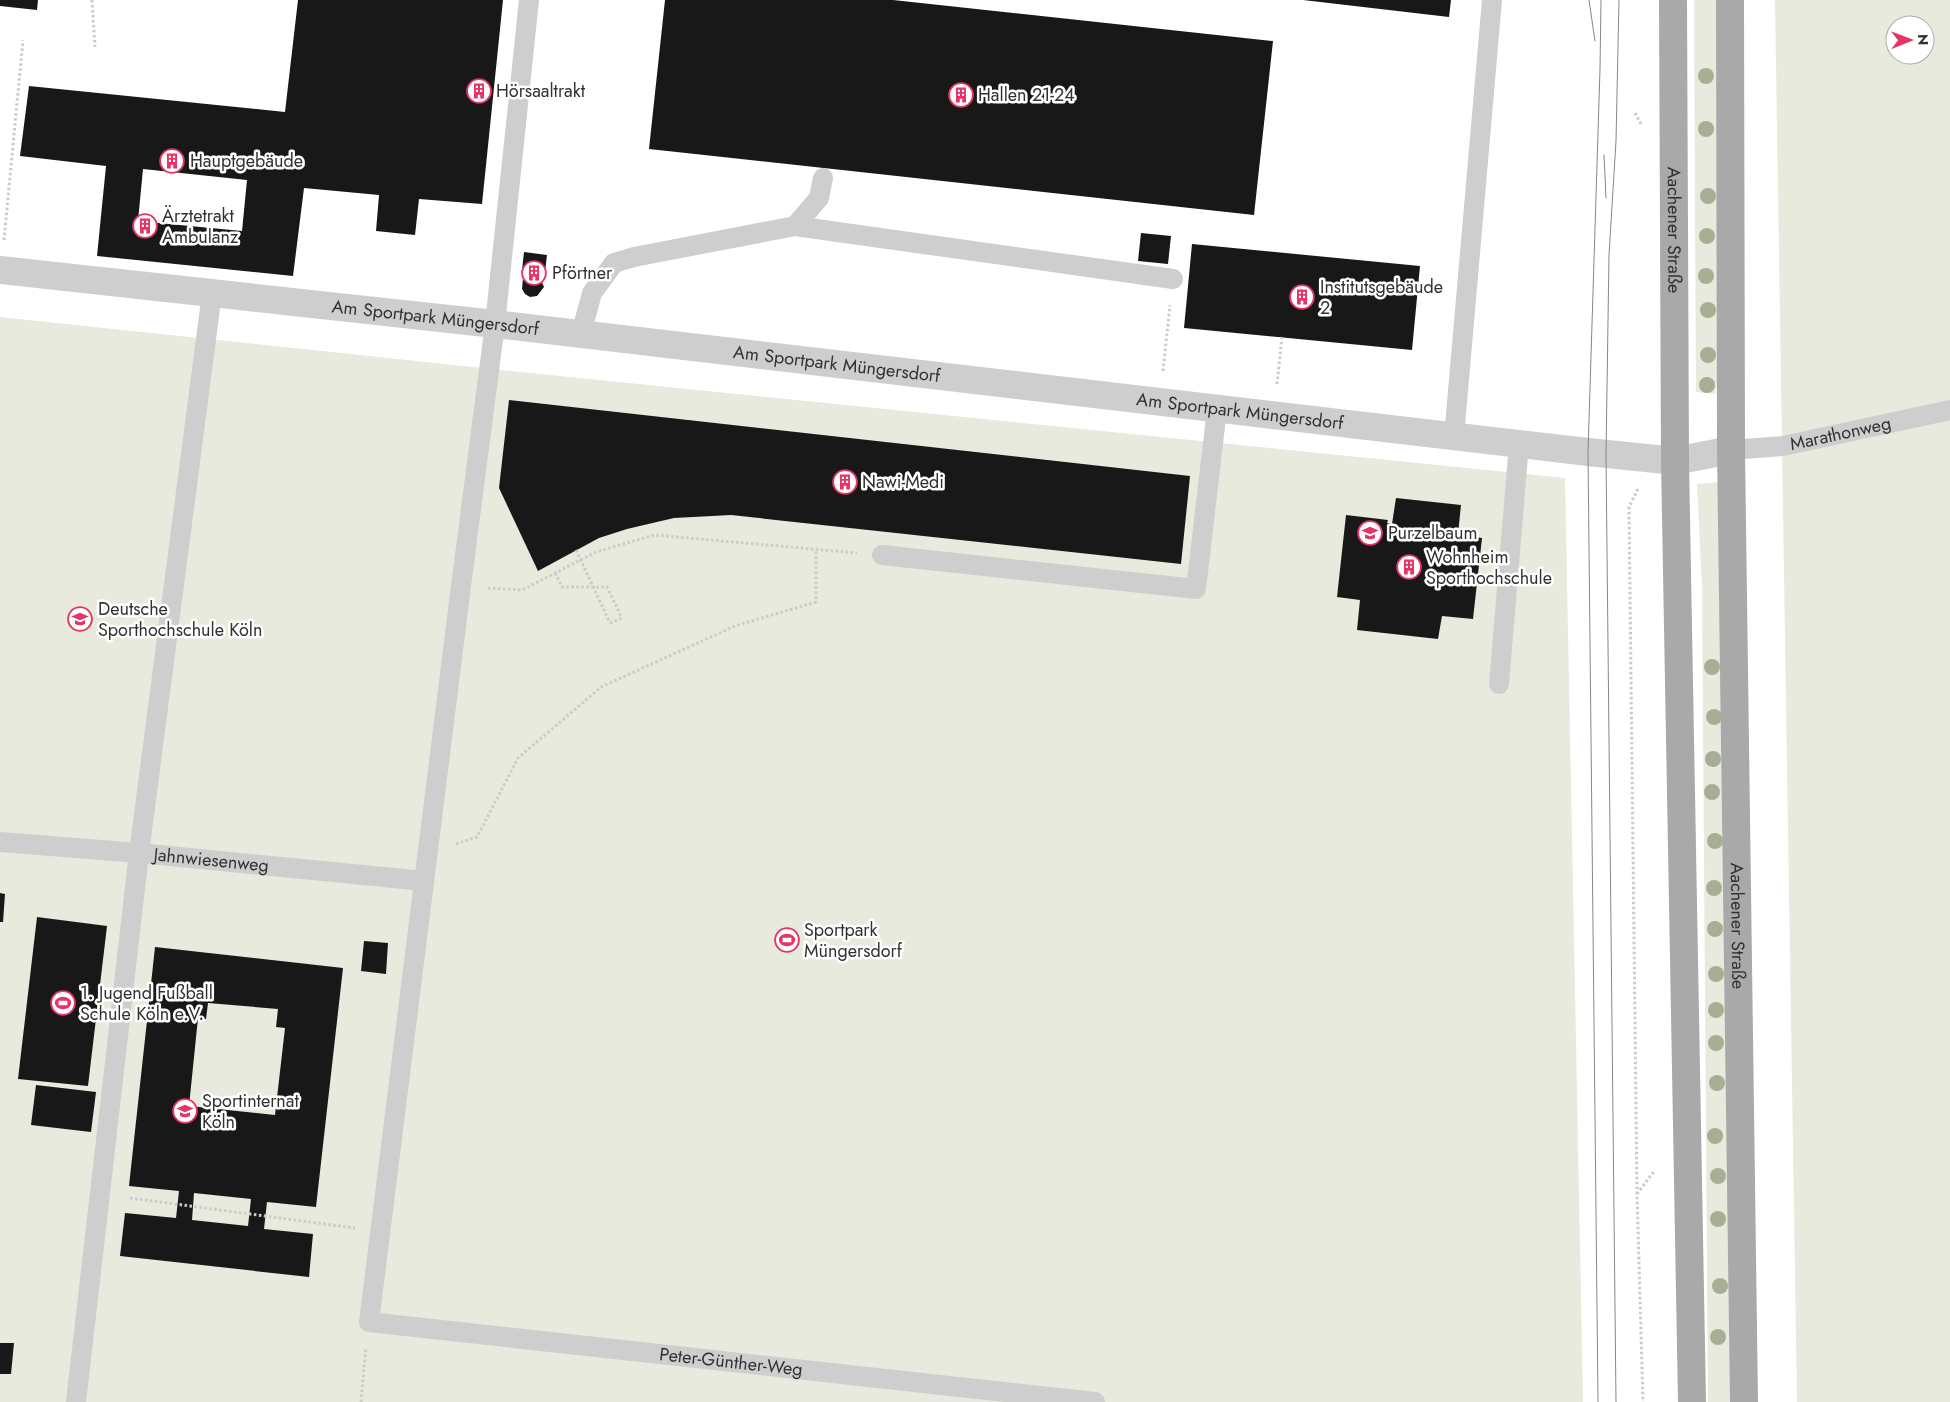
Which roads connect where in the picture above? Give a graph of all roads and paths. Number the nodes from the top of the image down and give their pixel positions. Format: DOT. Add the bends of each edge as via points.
graph roads {
  1 [pos="92,0"];
  2 [pos="529,0"];
  3 [pos="1492,0"];
  4 [pos="1673,0"];
  5 [pos="1730,0"];
  6 [pos="24,40"];
  7 [pos="95,47"];
  8 [pos="823,178"];
  9 [pos="795,226"];
  10 [pos="0,270"];
  11 [pos="1173,279"];
  12 [pos="212,293"];
  13 [pos="1169,317"];
  14 [pos="495,324"];
  15 [pos="581,334"];
  16 [pos="1282,337"];
  17 [pos="1164,358"];
  18 [pos="1277,383"];
  19 [pos="1230,410"];
  20 [pos="1950,410"];
  21 [pos="1454,437"];
  22 [pos="1519,444"];
  23 [pos="1731,450"];
  24 [pos="1663,460"];
  25 [pos="816,550"];
  26 [pos="882,556"];
  27 [pos="555,573"];
  28 [pos="461,586"];
  29 [pos="595,590"];
  30 [pos="611,594"];
  31 [pos="599,598"];
  32 [pos="1500,684"];
  33 [pos="0,842"];
  34 [pos="428,852"];
  35 [pos="139,853"];
  36 [pos="424,881"];
  37 [pos="130,1198"];
  38 [pos="380,1231"];
  39 [pos="369,1322"];
  40 [pos="76,1402"];
  41 [pos="360,1402"];
  42 [pos="1095,1402"];
  43 [pos="1643,1402"];
  44 [pos="1692,1402"];
  45 [pos="1744,1402"];
  1 -- 7 [label="path"];
  2 -- 14 [label="lane"];
  3 -- 21 [label="lane"];
  4 -- 24 [label="main road, Aachener Straße"];
  5 -- 23 [label="main road, Aachener Straße"];
  6 -- 10 [label="path"];
  8 -- 9 [label="lane" via="819,198"];
  9 -- 11 [label="lane"];
  9 -- 15 [label="lane" via="614,263 592,294"];
  10 -- 12 [label="street, Am Sportpark Müngersdorf"];
  12 -- 14 [label="street, Am Sportpark Müngersdorf"];
  12 -- 35 [label="lane"];
  13 -- 17 [label="path"];
  14 -- 15 [label="street, Am Sportpark Müngersdorf"];
  14 -- 28 [label="lane"];
  15 -- 19 [label="street, Am Sportpark Müngersdorf"];
  16 -- 18 [label="path"];
  19 -- 21 [label="street, Am Sportpark Müngersdorf"];
  19 -- 26 [label="lane" via="1196,589"];
  20 -- 23 [label="lane, Marathonweg" via="1783,446"];
  21 -- 22 [label="street, Am Sportpark Müngersdorf"];
  22 -- 24 [label="street, Am Sportpark Müngersdorf"];
  22 -- 32 [label="lane"];
  23 -- 24 [label="street"];
  23 -- 45 [label="main road, Aachener Straße"];
  24 -- 43 [label="path" via="1629,507 1637,1194"];
  24 -- 44 [label="main road, Aachener Straße"];
  25 -- 26 [label="path"];
  25 -- 27 [label="path" via="654,535 596,552"];
  25 -- 34 [label="path" via="816,602 735,626 601,687 518,758 477,837"];
  27 -- 28 [label="path" via="522,590"];
  27 -- 30 [label="path" via="562,586 607,587"];
  28 -- 34 [label="lane"];
  29 -- 30 [label="path" via="606,584"];
  29 -- 31 [label="path"];
  29 -- 31 [label="path" via="576,550"];
  30 -- 31 [label="path" via="622,618 610,623"];
  33 -- 35 [label="lane, Jahnwiesenweg"];
  34 -- 36 [label="lane"];
  35 -- 36 [label="lane, Jahnwiesenweg"];
  35 -- 40 [label="lane"];
  36 -- 38 [label="lane"];
  37 -- 38 [label="path"];
  38 -- 39 [label="lane"];
  39 -- 41 [label="path"];
  39 -- 42 [label="lane, Peter-Günther-Weg"];
}
